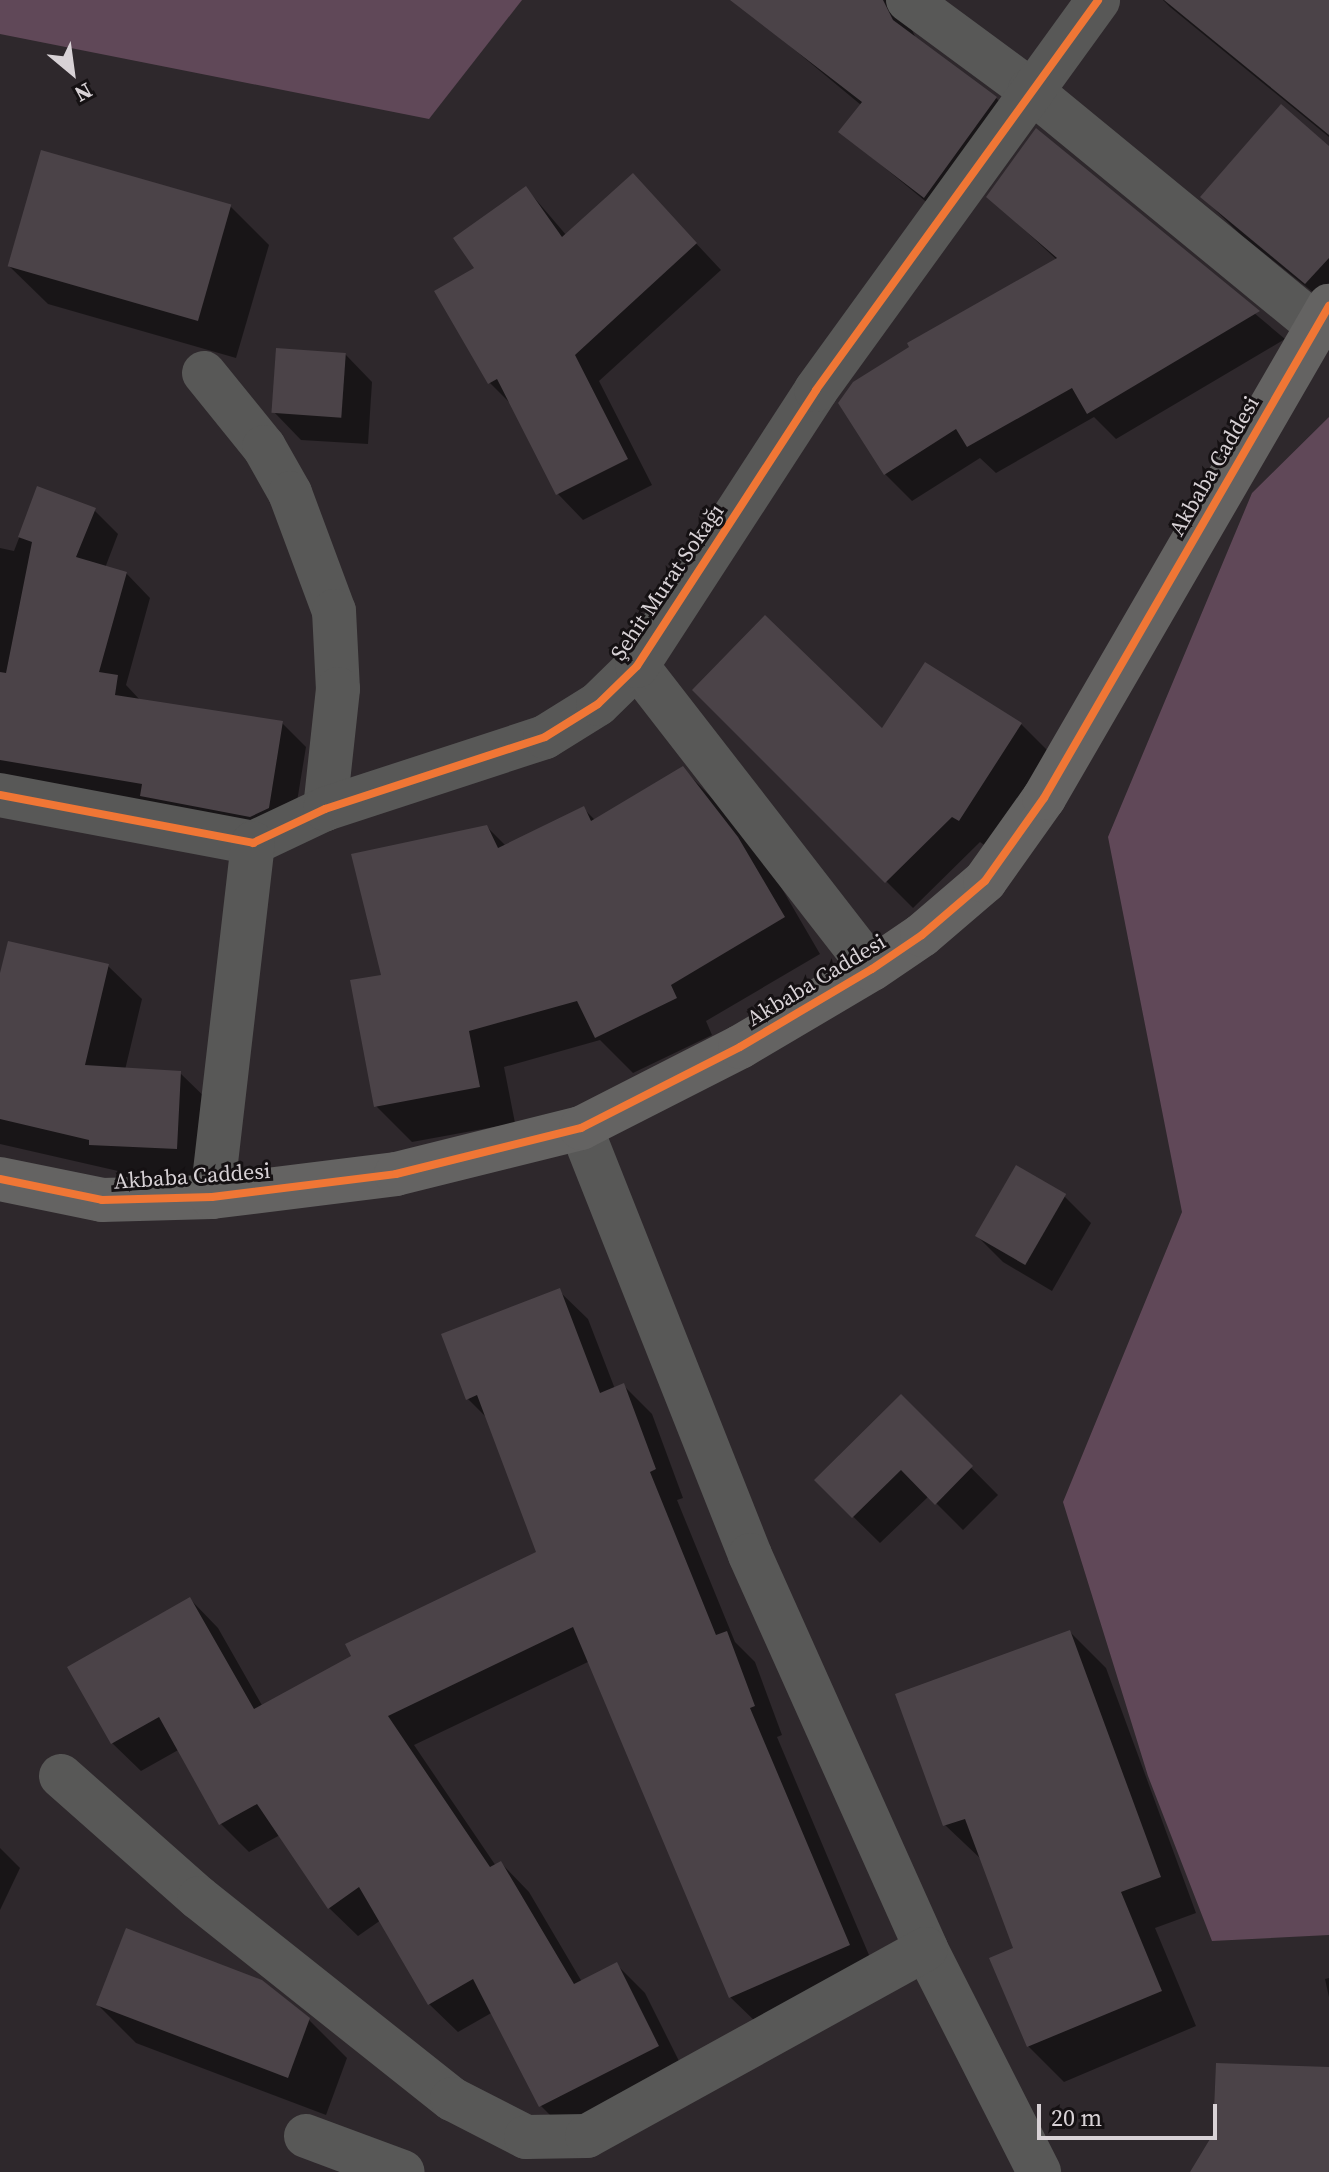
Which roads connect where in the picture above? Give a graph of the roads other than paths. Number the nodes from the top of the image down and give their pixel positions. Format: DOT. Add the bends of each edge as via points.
graph roads {
  1 [pos="908,0"];
  2 [pos="1098,0"];
  3 [pos="1030,90"];
  4 [pos="1322,315"];
  5 [pos="204,373"];
  6 [pos="637,666"];
  7 [pos="0,795"];
  8 [pos="325,809"];
  9 [pos="253,843"];
  10 [pos="872,969"];
  11 [pos="581,1128"];
  12 [pos="0,1179"];
  13 [pos="212,1197"];
  14 [pos="61,1776"];
  15 [pos="926,1949"];
  16 [pos="306,2136"];
  17 [pos="403,2172"];
  18 [pos="1039,2172"];
  1 -- 3 [label="street"];
  2 -- 3 [label="street, Şehit Murat Sokağı"];
  3 -- 4 [label="street"];
  3 -- 6 [label="street, Şehit Murat Sokağı" via="816,390"];
  4 -- 10 [label="main road, Akbaba Caddesi" via="1044,798 985,881"];
  5 -- 8 [label="street" via="264,447 290,493 334,611 338,689"];
  6 -- 8 [label="street, Şehit Murat Sokağı" via="598,704 545,737"];
  6 -- 10 [label="street"];
  7 -- 9 [label="street"];
  8 -- 9 [label="street, Şehit Murat Sokağı"];
  9 -- 13 [label="street"];
  10 -- 11 [label="main road, Akbaba Caddesi" via="740,1047"];
  11 -- 13 [label="main road, Akbaba Caddesi" via="396,1174"];
  11 -- 15 [label="street" via="750,1555"];
  12 -- 13 [label="main road, Akbaba Caddesi" via="102,1200"];
  14 -- 15 [label="street" via="199,1898 452,2099 526,2137 587,2136"];
  15 -- 18 [label="street"];
  16 -- 17 [label="street"];
}
